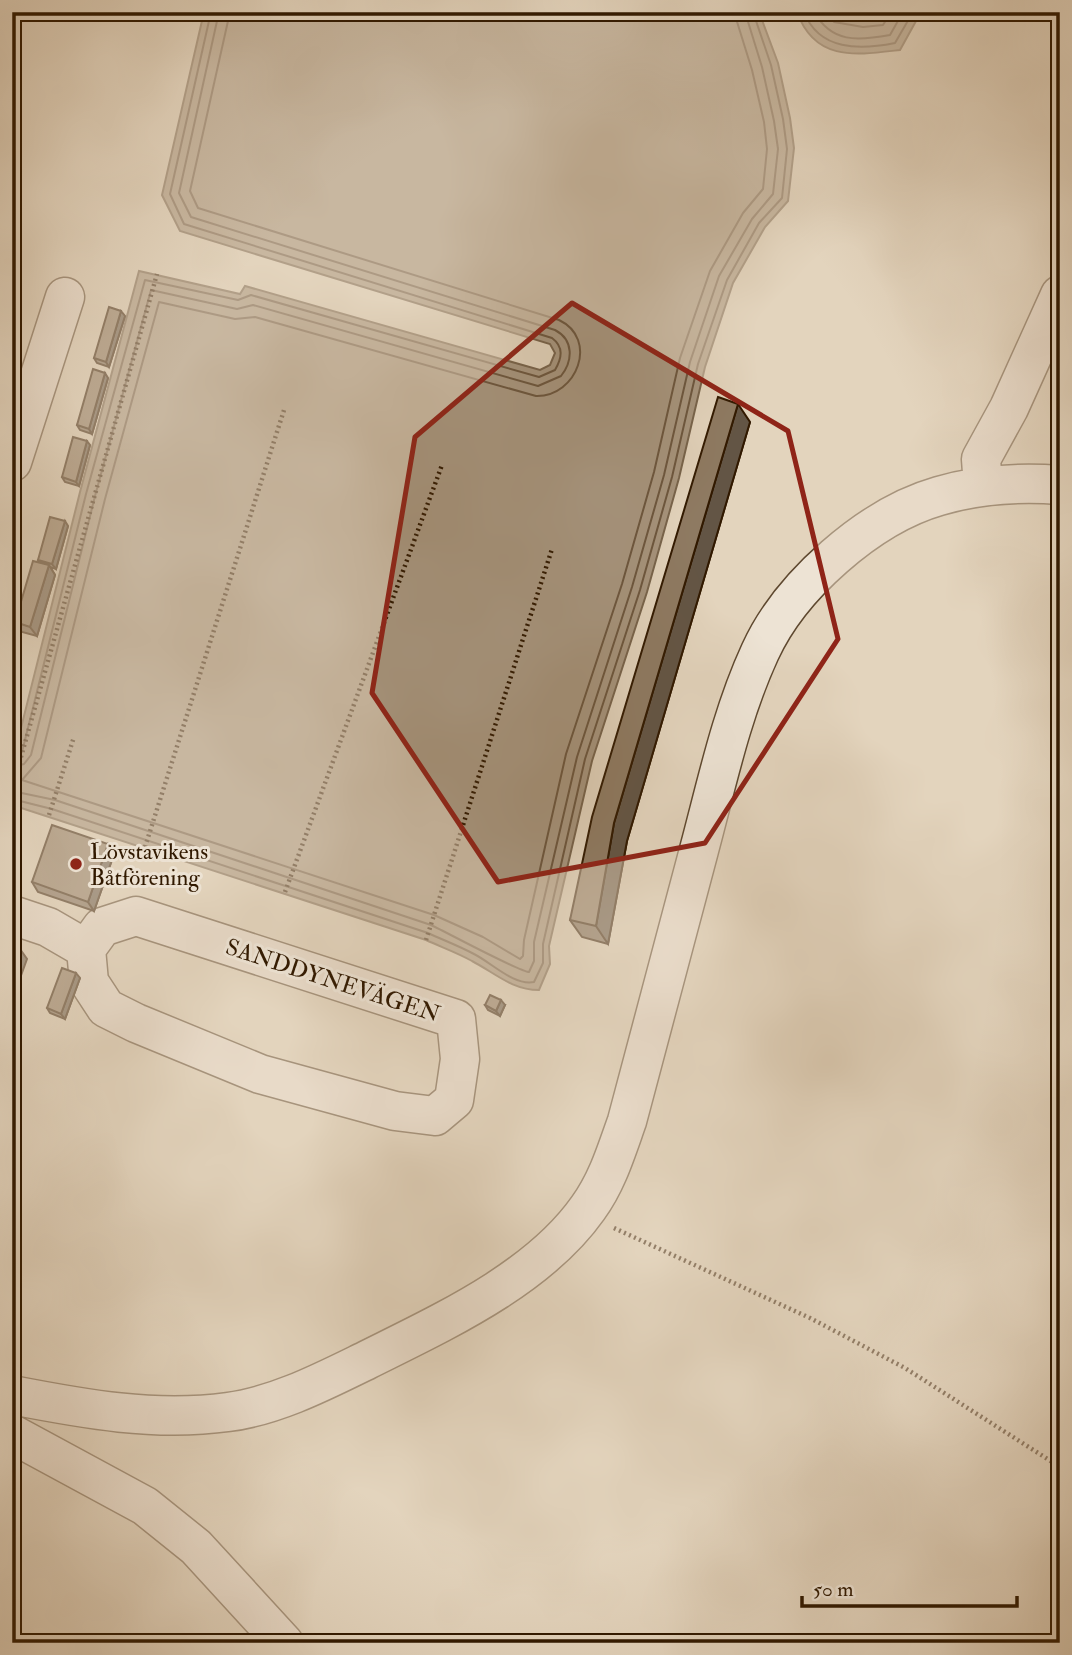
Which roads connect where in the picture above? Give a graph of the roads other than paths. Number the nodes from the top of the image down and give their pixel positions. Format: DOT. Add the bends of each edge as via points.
graph roads {
  1 [pos="1060,296"];
  2 [pos="65,297"];
  3 [pos="12,462"];
  4 [pos="1060,485"];
  5 [pos="983,486"];
  6 [pos="12,915"];
  7 [pos="86,949"];
  8 [pos="12,1395"];
  9 [pos="12,1434"];
  10 [pos="284,1643"];
  1 -- 5 [label="lane" via="981,459"];
  2 -- 3 [label="lane"];
  4 -- 5 [label="lane" via="1021,482"];
  5 -- 8 [label="lane" via="938,496 870,531 808,581 760,651 733,720 627,1121 607,1178 587,1210 548,1252 478,1302 323,1381 232,1412 157,1418"];
  6 -- 7 [label="lane" via="48,927"];
  7 -- 7 [label="lane, SANDDYNEVÄGEN" via="102,927 136,916 456,1019 460,1059 454,1100 435,1116 395,1111 260,1074 106,1007 89,982"];
  9 -- 10 [label="lane" via="145,1506 196,1547"];
}
